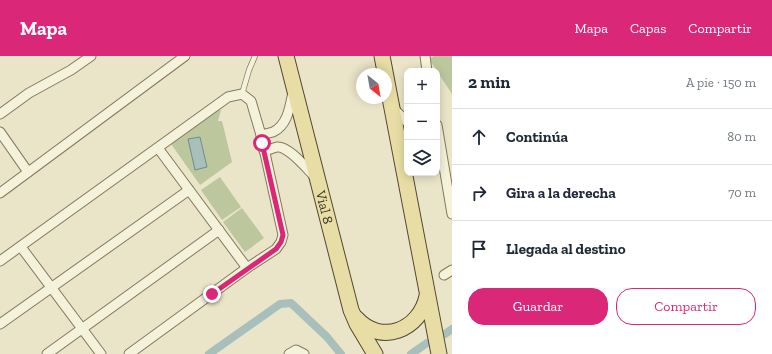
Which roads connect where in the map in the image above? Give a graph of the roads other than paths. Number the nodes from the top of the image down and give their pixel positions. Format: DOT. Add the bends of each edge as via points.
graph roads {
  1 [pos="91,56"];
  2 [pos="185,56"];
  3 [pos="255,56"];
  4 [pos="286,56"];
  5 [pos="382,56"];
  6 [pos="425,56"];
  7 [pos="427,68"];
  8 [pos="294,86"];
  9 [pos="242,94"];
  10 [pos="393,108"];
  11 [pos="0,114"];
  12 [pos="404,119"];
  13 [pos="0,132"];
  14 [pos="261,135"];
  15 [pos="158,148"];
  16 [pos="264,151"];
  17 [pos="440,153"];
  18 [pos="28,172"];
  19 [pos="409,177"];
  20 [pos="317,180"];
  21 [pos="189,190"];
  22 [pos="0,192"];
  23 [pos="452,210"];
  24 [pos="219,230"];
  25 [pos="21,246"];
  26 [pos="0,261"];
  27 [pos="247,268"];
  28 [pos="52,288"];
  29 [pos="427,294"];
  30 [pos="351,310"];
  31 [pos="0,324"];
  32 [pos="82,329"];
  33 [pos="47,354"];
  34 [pos="101,354"];
  35 [pos="129,354"];
  36 [pos="289,354"];
  37 [pos="304,354"];
  38 [pos="375,354"];
  39 [pos="439,354"];
  1 -- 11 [label="street" via="29,93"];
  2 -- 18 [label="street"];
  3 -- 9 [label="lane" via="248,70"];
  4 -- 8 [label="main road, Vial 8"];
  5 -- 10 [label="main road"];
  6 -- 7 [label="street"];
  8 -- 14 [label="street" via="289,112 284,122 274,131"];
  8 -- 20 [label="main road, Vial 8"];
  9 -- 14 [label="street" via="251,101"];
  9 -- 15 [label="street" via="228,97"];
  10 -- 12 [label="street"];
  10 -- 19 [label="main road"];
  13 -- 18 [label="street"];
  14 -- 16 [label="street"];
  15 -- 21 [label="street"];
  15 -- 25 [label="street"];
  16 -- 20 [label="street" via="277,147 284,148"];
  16 -- 27 [label="street" via="283,235 276,249"];
  17 -- 23 [label="street"];
  18 -- 22 [label="street"];
  19 -- 29 [label="main road"];
  20 -- 30 [label="main road, Vial 8"];
  21 -- 24 [label="street"];
  21 -- 28 [label="street"];
  24 -- 27 [label="street"];
  24 -- 32 [label="street"];
  25 -- 26 [label="street"];
  25 -- 28 [label="street"];
  27 -- 35 [label="street"];
  28 -- 31 [label="street"];
  28 -- 32 [label="street"];
  29 -- 30 [label="main road" via="426,304 420,316 410,325 397,331 371,329"];
  29 -- 39 [label="main road"];
  30 -- 38 [label="main road, Vial 8"];
  32 -- 33 [label="street"];
  32 -- 34 [label="street"];
  36 -- 37 [label="street" via="296,350"];
}
